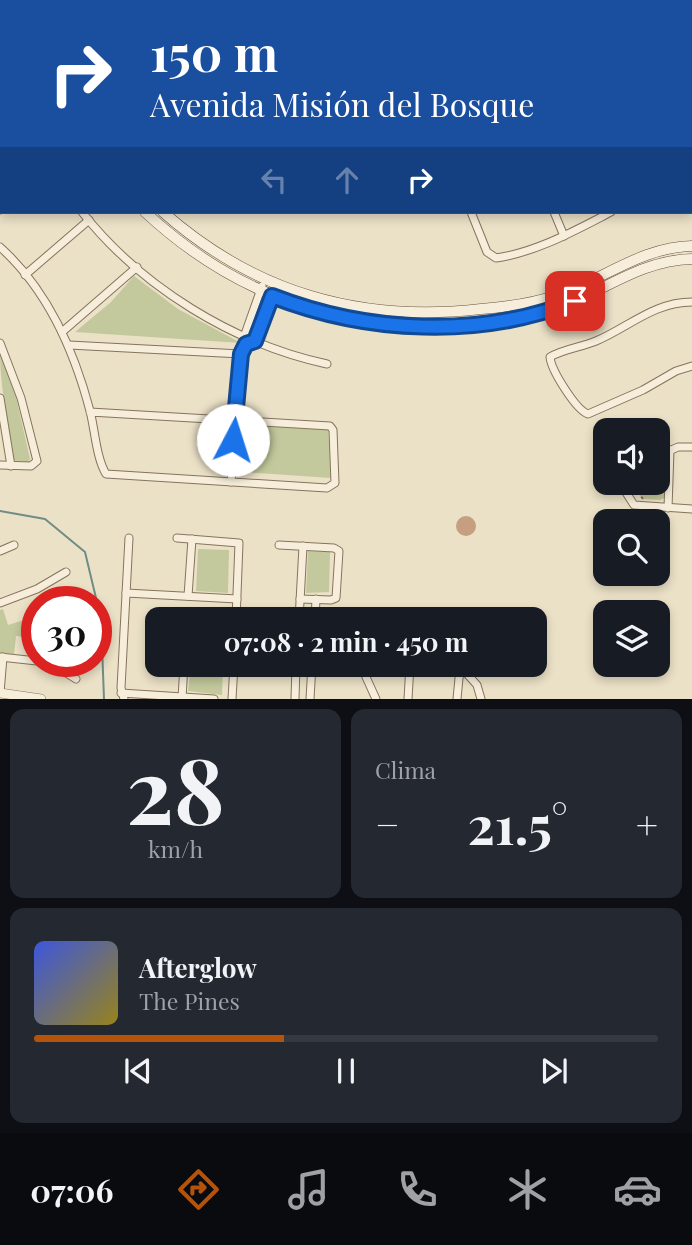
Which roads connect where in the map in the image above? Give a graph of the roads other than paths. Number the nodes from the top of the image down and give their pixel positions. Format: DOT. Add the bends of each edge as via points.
graph roads {
  1 [pos="84,214"];
  2 [pos="147,214"];
  3 [pos="166,214"];
  4 [pos="472,214"];
  5 [pos="555,214"];
  6 [pos="607,214"];
  7 [pos="89,220"];
  8 [pos="564,236"];
  9 [pos="692,246"];
  10 [pos="0,247"];
  11 [pos="692,259"];
  12 [pos="137,267"];
  13 [pos="25,275"];
  14 [pos="265,280"];
  15 [pos="277,285"];
  16 [pos="260,291"];
  17 [pos="272,296"];
  18 [pos="692,302"];
  19 [pos="459,312"];
  20 [pos="435,326"];
  21 [pos="62,332"];
  22 [pos="244,335"];
  23 [pos="255,341"];
  24 [pos="0,343"];
  25 [pos="246,344"];
  26 [pos="69,345"];
  27 [pos="241,354"];
  28 [pos="327,364"];
  29 [pos="692,366"];
  30 [pos="0,398"];
  31 [pos="90,412"];
  32 [pos="234,420"];
  33 [pos="692,447"];
  34 [pos="670,450"];
  35 [pos="0,465"];
  36 [pos="11,466"];
  37 [pos="230,482"];
  38 [pos="628,495"];
  39 [pos="668,495"];
  40 [pos="668,508"];
  41 [pos="692,509"];
  42 [pos="129,538"];
  43 [pos="177,538"];
  44 [pos="192,539"];
  45 [pos="14,545"];
  46 [pos="279,545"];
  47 [pos="303,546"];
  48 [pos="0,551"];
  49 [pos="66,572"];
  50 [pos="126,593"];
  51 [pos="188,596"];
  52 [pos="300,598"];
  53 [pos="237,599"];
  54 [pos="316,599"];
  55 [pos="0,603"];
  56 [pos="237,607"];
  57 [pos="300,607"];
  58 [pos="316,607"];
  59 [pos="1,657"];
  60 [pos="21,659"];
  61 [pos="73,677"];
  62 [pos="183,677"];
  63 [pos="233,677"];
  64 [pos="296,677"];
  65 [pos="311,677"];
  66 [pos="366,677"];
  67 [pos="409,677"];
  68 [pos="459,677"];
  69 [pos="470,677"];
  70 [pos="76,679"];
  71 [pos="0,693"];
  72 [pos="123,696"];
  73 [pos="182,698"];
  74 [pos="41,699"];
  75 [pos="214,699"];
  76 [pos="232,699"];
  77 [pos="295,699"];
  78 [pos="310,699"];
  79 [pos="376,699"];
  80 [pos="408,699"];
  81 [pos="457,699"];
  82 [pos="481,699"];
  1 -- 7 [label="street"];
  2 -- 16 [label="main road" via="208,262"];
  3 -- 14 [label="main road" via="215,252"];
  4 -- 8 [label="street" via="488,252 496,258"];
  5 -- 8 [label="street"];
  6 -- 8 [label="street"];
  7 -- 12 [label="street"];
  7 -- 13 [label="street"];
  9 -- 19 [label="main road" via="649,252 551,298"];
  10 -- 13 [label="street"];
  11 -- 20 [label="main road" via="651,265 535,315 495,323"];
  12 -- 21 [label="street"];
  12 -- 22 [label="street" via="177,298"];
  13 -- 21 [label="street"];
  14 -- 15 [label="main road"];
  14 -- 16 [label="street"];
  15 -- 17 [label="street"];
  15 -- 19 [label="main road" via="359,308"];
  16 -- 17 [label="main road"];
  16 -- 22 [label="street"];
  17 -- 20 [label="main road" via="344,318"];
  17 -- 23 [label="street"];
  18 -- 29 [label="street" via="658,308 600,339 550,357 579,409 588,414"];
  19 -- 20 [label="main road"];
  21 -- 26 [label="street"];
  22 -- 23 [label="street"];
  22 -- 25 [label="street"];
  23 -- 25 [label="street"];
  23 -- 28 [label="street"];
  24 -- 36 [label="street" via="21,398 37,461 31,466"];
  25 -- 27 [label="street"];
  26 -- 27 [label="street"];
  26 -- 31 [label="street"];
  27 -- 32 [label="street"];
  30 -- 36 [label="street"];
  31 -- 32 [label="street"];
  31 -- 37 [label="street" via="106,474"];
  32 -- 37 [label="street"];
  32 -- 37 [label="street" via="330,426 335,483 327,488"];
  33 -- 34 [label="street"];
  35 -- 36 [label="street"];
  38 -- 40 [label="street" via="634,505"];
  39 -- 40 [label="street"];
  40 -- 41 [label="street"];
  42 -- 50 [label="street"];
  43 -- 44 [label="street"];
  44 -- 51 [label="street"];
  44 -- 53 [label="street" via="239,542"];
  45 -- 48 [label="street"];
  46 -- 47 [label="street"];
  47 -- 52 [label="street"];
  47 -- 54 [label="street" via="339,551 336,598"];
  49 -- 55 [label="street"];
  50 -- 51 [label="street"];
  50 -- 72 [label="street"];
  51 -- 53 [label="street"];
  52 -- 54 [label="street"];
  52 -- 57 [label="street"];
  53 -- 56 [label="street"];
  54 -- 58 [label="street"];
  59 -- 60 [label="street"];
  59 -- 71 [label="street"];
  61 -- 70 [label="street"];
  62 -- 73 [label="street"];
  63 -- 76 [label="street"];
  64 -- 77 [label="street"];
  65 -- 78 [label="street"];
  66 -- 79 [label="street"];
  67 -- 80 [label="street"];
  68 -- 81 [label="street"];
  69 -- 82 [label="street"];
  71 -- 74 [label="street"];
  72 -- 73 [label="street"];
  73 -- 75 [label="street"];
}
